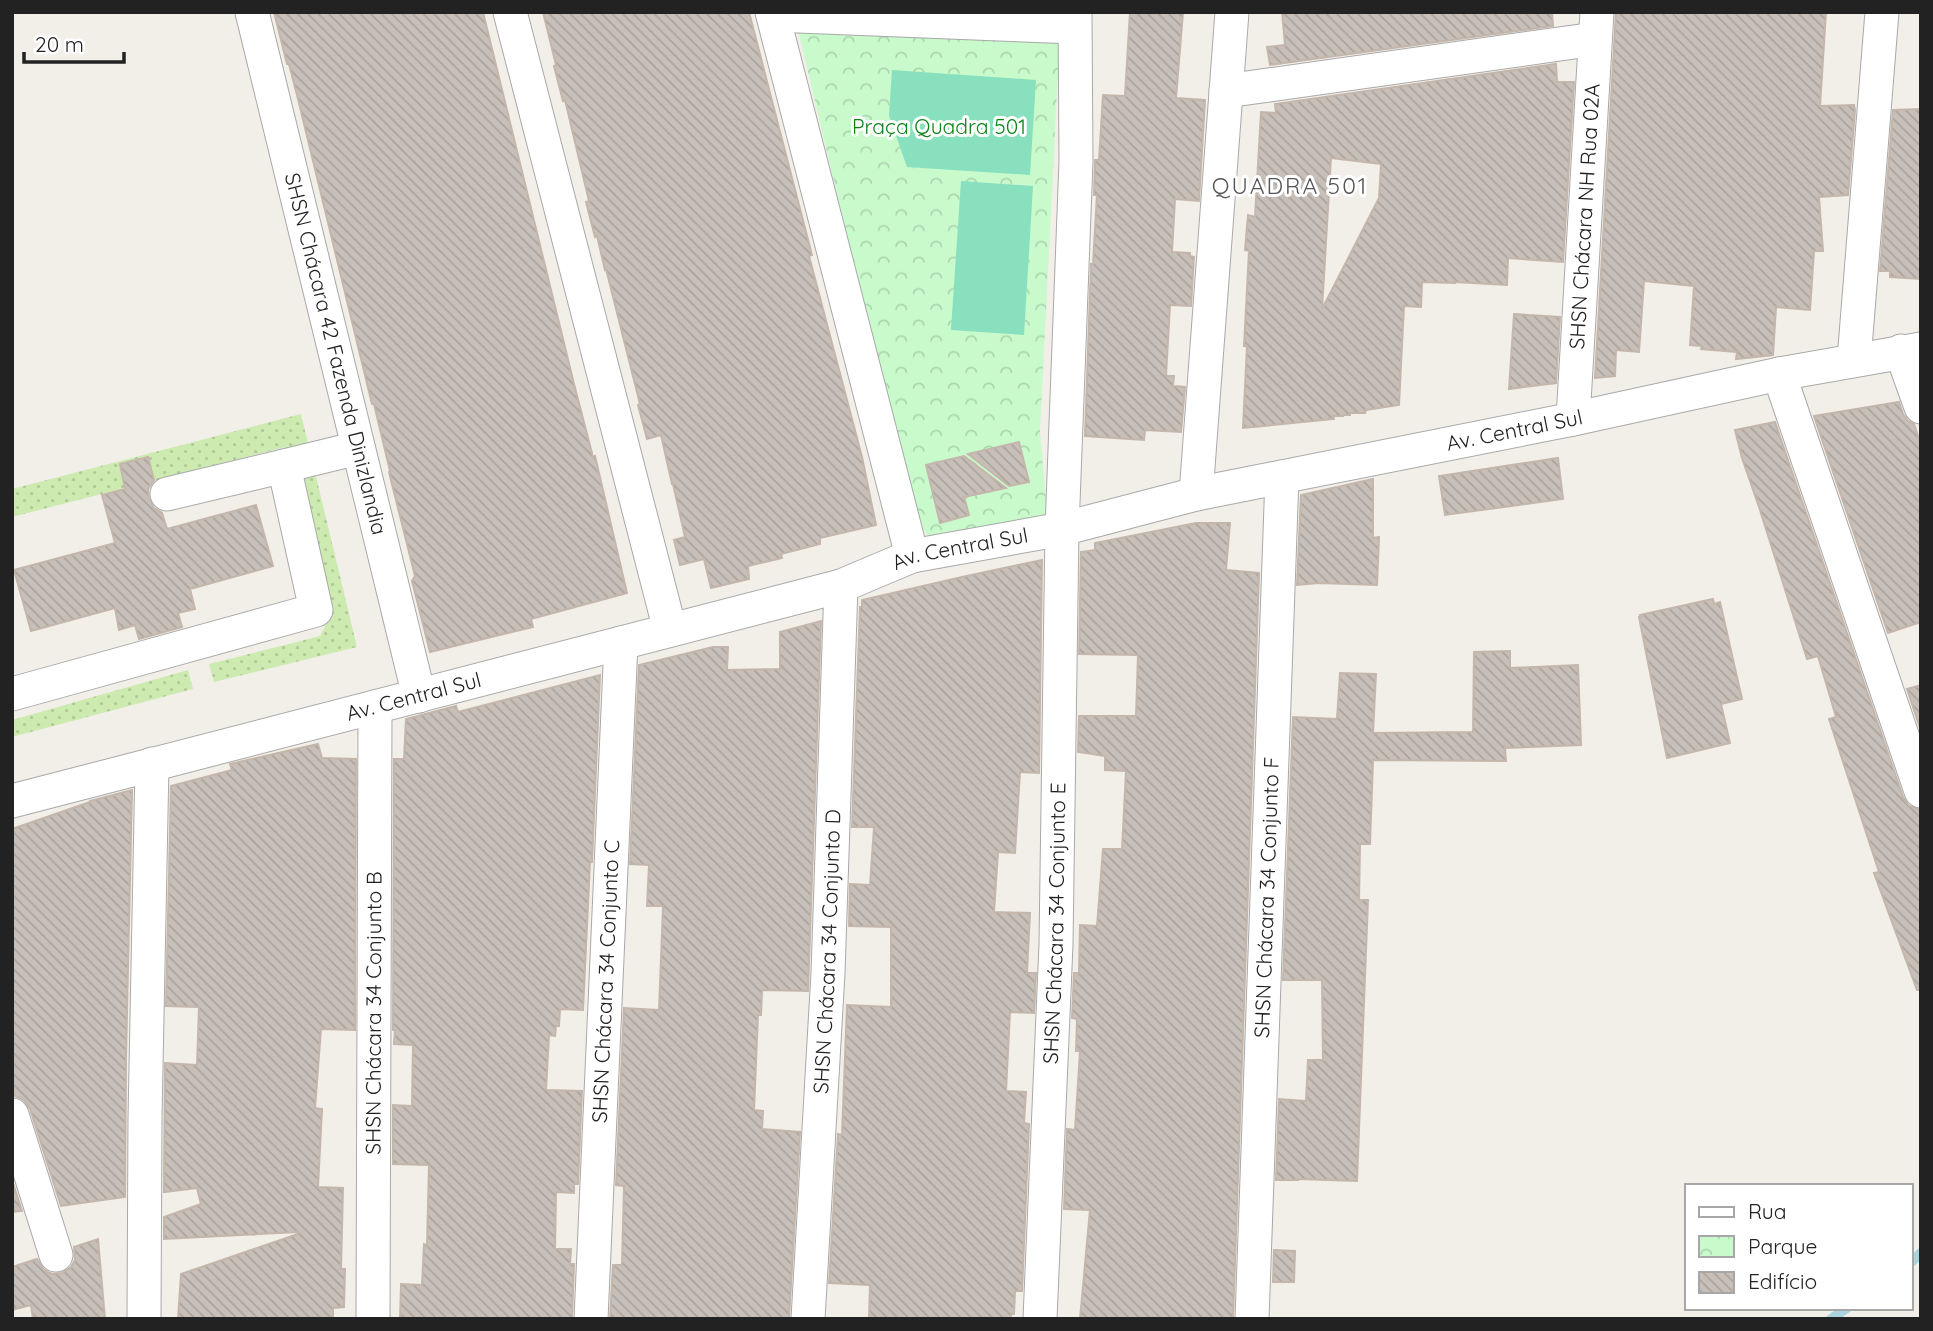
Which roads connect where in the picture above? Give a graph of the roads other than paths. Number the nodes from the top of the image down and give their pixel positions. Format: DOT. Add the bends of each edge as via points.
graph roads {
  1 [pos="252,12"];
  2 [pos="510,12"];
  3 [pos="1232,12"];
  4 [pos="1882,12"];
  5 [pos="772,14"];
  6 [pos="1074,20"];
  7 [pos="1596,25"];
  8 [pos="1226,91"];
  9 [pos="1911,350"];
  10 [pos="1854,360"];
  11 [pos="1779,374"];
  12 [pos="1921,407"];
  13 [pos="1573,419"];
  14 [pos="358,448"];
  15 [pos="284,466"];
  16 [pos="1282,477"];
  17 [pos="167,494"];
  18 [pos="1196,494"];
  19 [pos="1062,529"];
  20 [pos="912,556"];
  21 [pos="841,586"];
  22 [pos="670,630"];
  23 [pos="621,643"];
  24 [pos="12,694"];
  25 [pos="419,696"];
  26 [pos="374,707"];
  27 [pos="152,764"];
  28 [pos="1921,791"];
  29 [pos="12,801"];
  30 [pos="12,1115"];
  31 [pos="56,1255"];
  32 [pos="144,1319"];
  33 [pos="373,1319"];
  34 [pos="590,1319"];
  35 [pos="808,1319"];
  36 [pos="1040,1319"];
  37 [pos="1252,1319"];
  1 -- 14 [label="street, SHSN Chácara 42 Fazenda Dinizlandia"];
  2 -- 22 [label="street"];
  3 -- 8 [label="street"];
  4 -- 10 [label="street"];
  5 -- 6 [label="street"];
  5 -- 20 [label="street"];
  6 -- 19 [label="street, SHSN Chácara 34 Conjunto E" via="1076,161"];
  7 -- 8 [label="street"];
  7 -- 13 [label="street, SHSN Chácara NH Rua 02A"];
  8 -- 18 [label="street"];
  9 -- 10 [label="street, Av. Central Sul"];
  9 -- 12 [label="street"];
  10 -- 11 [label="street, Av. Central Sul"];
  11 -- 13 [label="street, Av. Central Sul"];
  11 -- 28 [label="street"];
  13 -- 16 [label="street, Av. Central Sul"];
  14 -- 15 [label="street"];
  14 -- 25 [label="street, SHSN Chácara 42 Fazenda Dinizlandia"];
  15 -- 17 [label="street"];
  15 -- 24 [label="street" via="316,610"];
  16 -- 18 [label="street, Av. Central Sul"];
  16 -- 37 [label="street, SHSN Chácara 34 Conjunto F"];
  18 -- 19 [label="street, Av. Central Sul"];
  19 -- 20 [label="street, Av. Central Sul"];
  19 -- 36 [label="street, SHSN Chácara 34 Conjunto E" via="1056,944"];
  20 -- 21 [label="street, Av. Central Sul"];
  21 -- 22 [label="street, Av. Central Sul"];
  21 -- 35 [label="street, SHSN Chácara 34 Conjunto D" via="828,973"];
  22 -- 23 [label="street, Av. Central Sul"];
  23 -- 25 [label="street, Av. Central Sul"];
  23 -- 34 [label="street, SHSN Chácara 34 Conjunto C"];
  25 -- 26 [label="street, Av. Central Sul"];
  26 -- 27 [label="street, Av. Central Sul"];
  26 -- 33 [label="street, SHSN Chácara 34 Conjunto B"];
  27 -- 29 [label="street, Av. Central Sul"];
  27 -- 32 [label="street"];
  30 -- 31 [label="street"];
}
